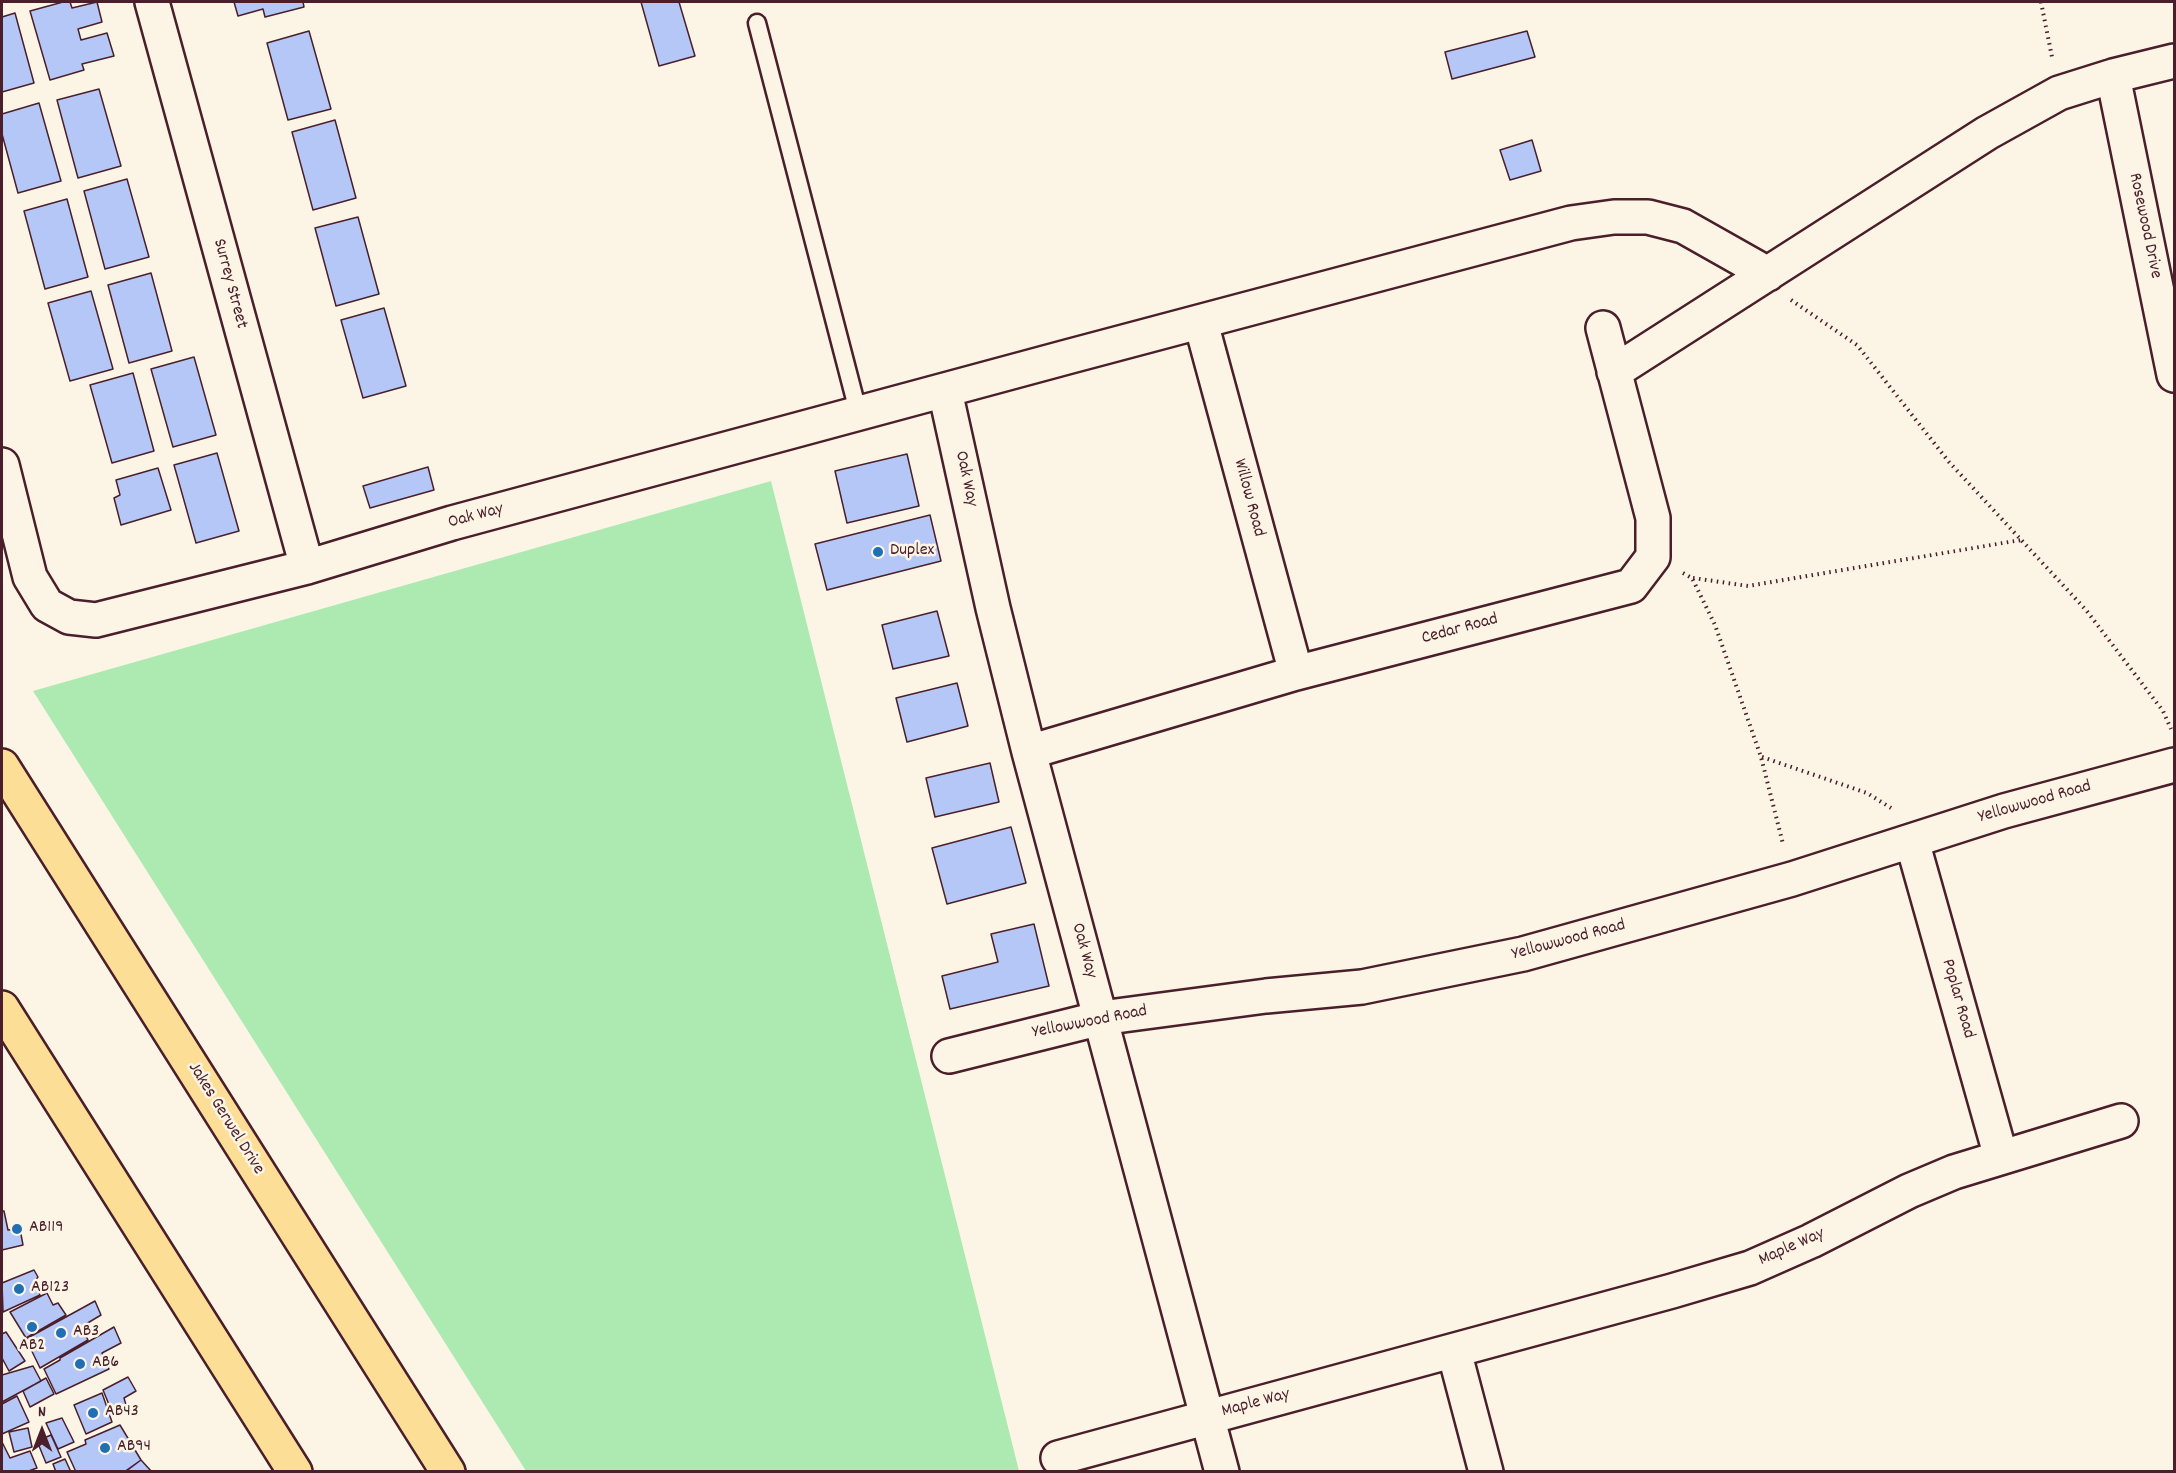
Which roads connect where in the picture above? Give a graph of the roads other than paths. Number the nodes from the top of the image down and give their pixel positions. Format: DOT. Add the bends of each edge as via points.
graph roads {
  1 [pos="152,2"];
  2 [pos="757,23"];
  3 [pos="2175,61"];
  4 [pos="2113,76"];
  5 [pos="1768,274"];
  6 [pos="1201,323"];
  7 [pos="1603,328"];
  8 [pos="1614,372"];
  9 [pos="2175,375"];
  10 [pos="945,391"];
  11 [pos="859,415"];
  12 [pos="2,465"];
  13 [pos="307,567"];
  14 [pos="1296,673"];
  15 [pos="1029,752"];
  16 [pos="2175,765"];
  17 [pos="2,766"];
  18 [pos="1912,841"];
  19 [pos="2,1008"];
  20 [pos="1101,1018"];
  21 [pos="949,1056"];
  22 [pos="2121,1121"];
  23 [pos="2001,1157"];
  24 [pos="1454,1351"];
  25 [pos="1209,1417"];
  26 [pos="1058,1458"];
  27 [pos="291,1470"];
  28 [pos="448,1472"];
  29 [pos="1222,1472"];
  30 [pos="1486,1472"];
  1 -- 13 [label="street, Surrey Street"];
  2 -- 11 [label="lane"];
  3 -- 4 [label="street"];
  4 -- 5 [label="street" via="2060,93 1987,133"];
  4 -- 9 [label="street, Rosewood Drive"];
  5 -- 6 [label="street" via="1683,226 1648,217 1614,217 1571,224"];
  5 -- 8 [label="street"];
  6 -- 10 [label="street"];
  6 -- 14 [label="street, Willow Road"];
  7 -- 8 [label="street"];
  8 -- 14 [label="street, Cedar Road" via="1653,518 1653,557 1631,586"];
  10 -- 11 [label="street, Oak Way"];
  10 -- 15 [label="street, Oak Way"];
  11 -- 13 [label="street, Oak Way"];
  12 -- 13 [label="street, Oak Way" via="30,577 47,605 69,616 96,620"];
  14 -- 15 [label="street, Cedar Road"];
  15 -- 20 [label="street, Oak Way"];
  16 -- 18 [label="street, Yellowwood Road" via="2004,811"];
  17 -- 28 [label="main road, Jakes Gerwel Drive"];
  18 -- 20 [label="street, Yellowwood Road" via="1792,879 1523,954 1440,973 1362,987"];
  18 -- 23 [label="street, Poplar Road"];
  19 -- 27 [label="main road"];
  20 -- 21 [label="street, Yellowwood Road"];
  20 -- 25 [label="street, Oak Way"];
  22 -- 23 [label="street, Maple Way"];
  23 -- 24 [label="street, Maple Way" via="1909,1191 1750,1268"];
  24 -- 25 [label="street, Maple Way"];
  24 -- 30 [label="street"];
  25 -- 26 [label="street, Maple Way"];
  25 -- 29 [label="street, Oak Way"];
}
